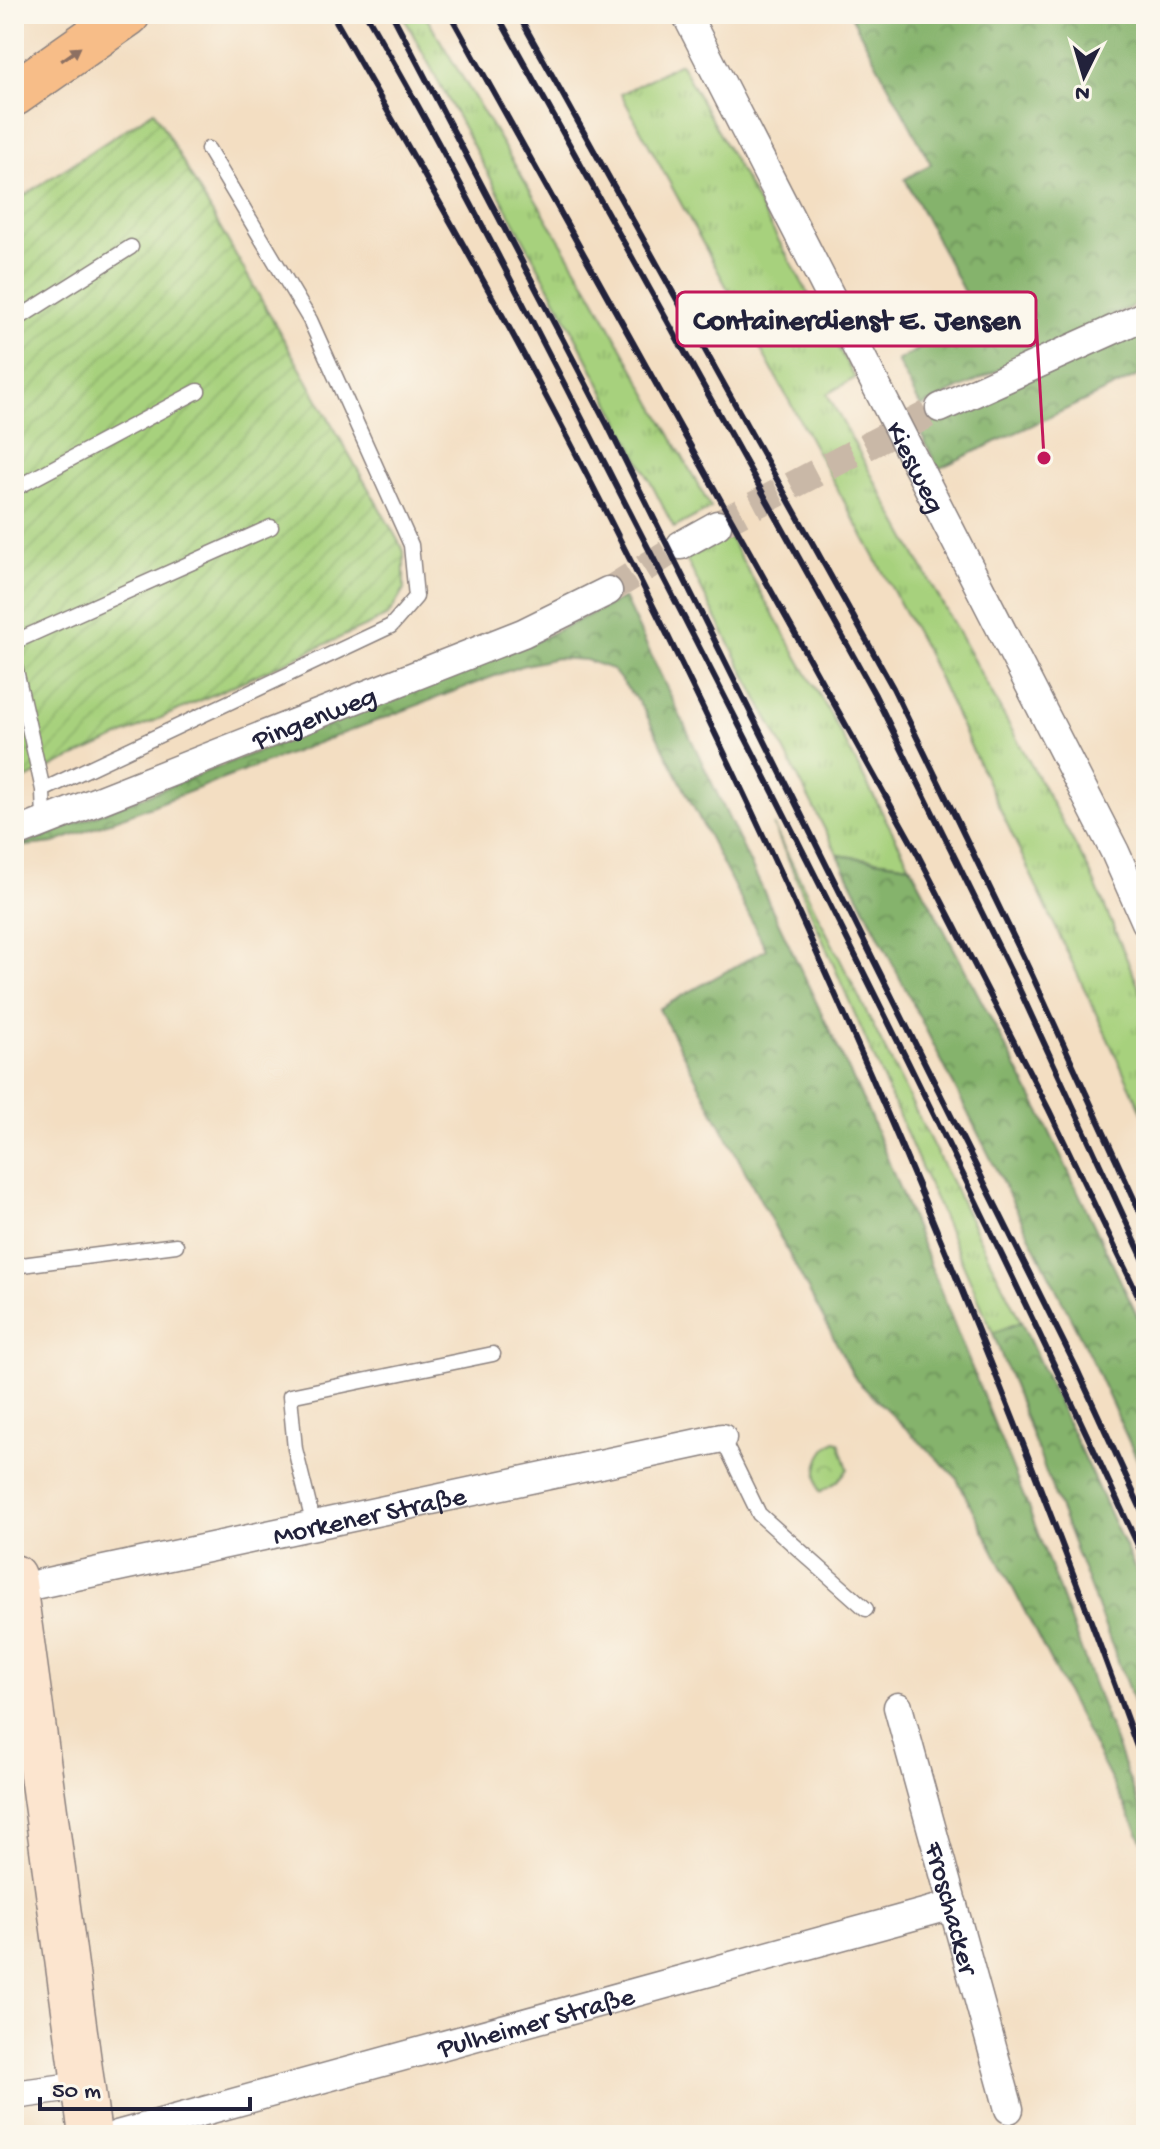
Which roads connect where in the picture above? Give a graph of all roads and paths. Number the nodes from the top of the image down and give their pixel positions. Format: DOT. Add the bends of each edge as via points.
graph roads {
  1 [pos="128,14"];
  2 [pos="686,14"];
  3 [pos="14,94"];
  4 [pos="208,149"];
  5 [pos="131,247"];
  6 [pos="1146,315"];
  7 [pos="14,321"];
  8 [pos="198,391"];
  9 [pos="940,408"];
  10 [pos="14,489"];
  11 [pos="717,525"];
  12 [pos="271,527"];
  13 [pos="681,545"];
  14 [pos="608,591"];
  15 [pos="14,642"];
  16 [pos="14,661"];
  17 [pos="43,790"];
  18 [pos="44,822"];
  19 [pos="14,834"];
  20 [pos="1146,922"];
  21 [pos="176,1245"];
  22 [pos="14,1266"];
  23 [pos="493,1354"];
  24 [pos="722,1438"];
  25 [pos="314,1526"];
  26 [pos="15,1583"];
  27 [pos="866,1609"];
  28 [pos="898,1707"];
  29 [pos="953,1905"];
  30 [pos="81,2086"];
  31 [pos="14,2095"];
  32 [pos="1013,2123"];
  33 [pos="90,2135"];
  34 [pos="117,2135"];
  3 -- 1 [label="highway, one-way"];
  2 -- 20 [label="street, Kiesweg"];
  4 -- 17 [label="lane" via="310,320 411,545 416,597 391,626"];
  5 -- 7 [label="lane"];
  6 -- 9 [label="street"];
  8 -- 10 [label="lane"];
  11 -- 13 [label="street"];
  12 -- 15 [label="lane"];
  14 -- 18 [label="street, Pingenweg" via="523,633"];
  16 -- 17 [label="lane"];
  17 -- 18 [label="lane"];
  18 -- 19 [label="street, Pingenweg"];
  21 -- 22 [label="lane"];
  23 -- 25 [label="lane" via="290,1396 295,1449"];
  24 -- 25 [label="street, Morkener Straße"];
  24 -- 27 [label="lane" via="759,1514"];
  25 -- 26 [label="street, Morkener Straße"];
  26 -- 30 [label="street"];
  28 -- 29 [label="street, Froschacker"];
  29 -- 32 [label="street, Froschacker"];
  29 -- 34 [label="street, Pulheimer Straße"];
  30 -- 31 [label="street"];
  30 -- 33 [label="street"];
}
